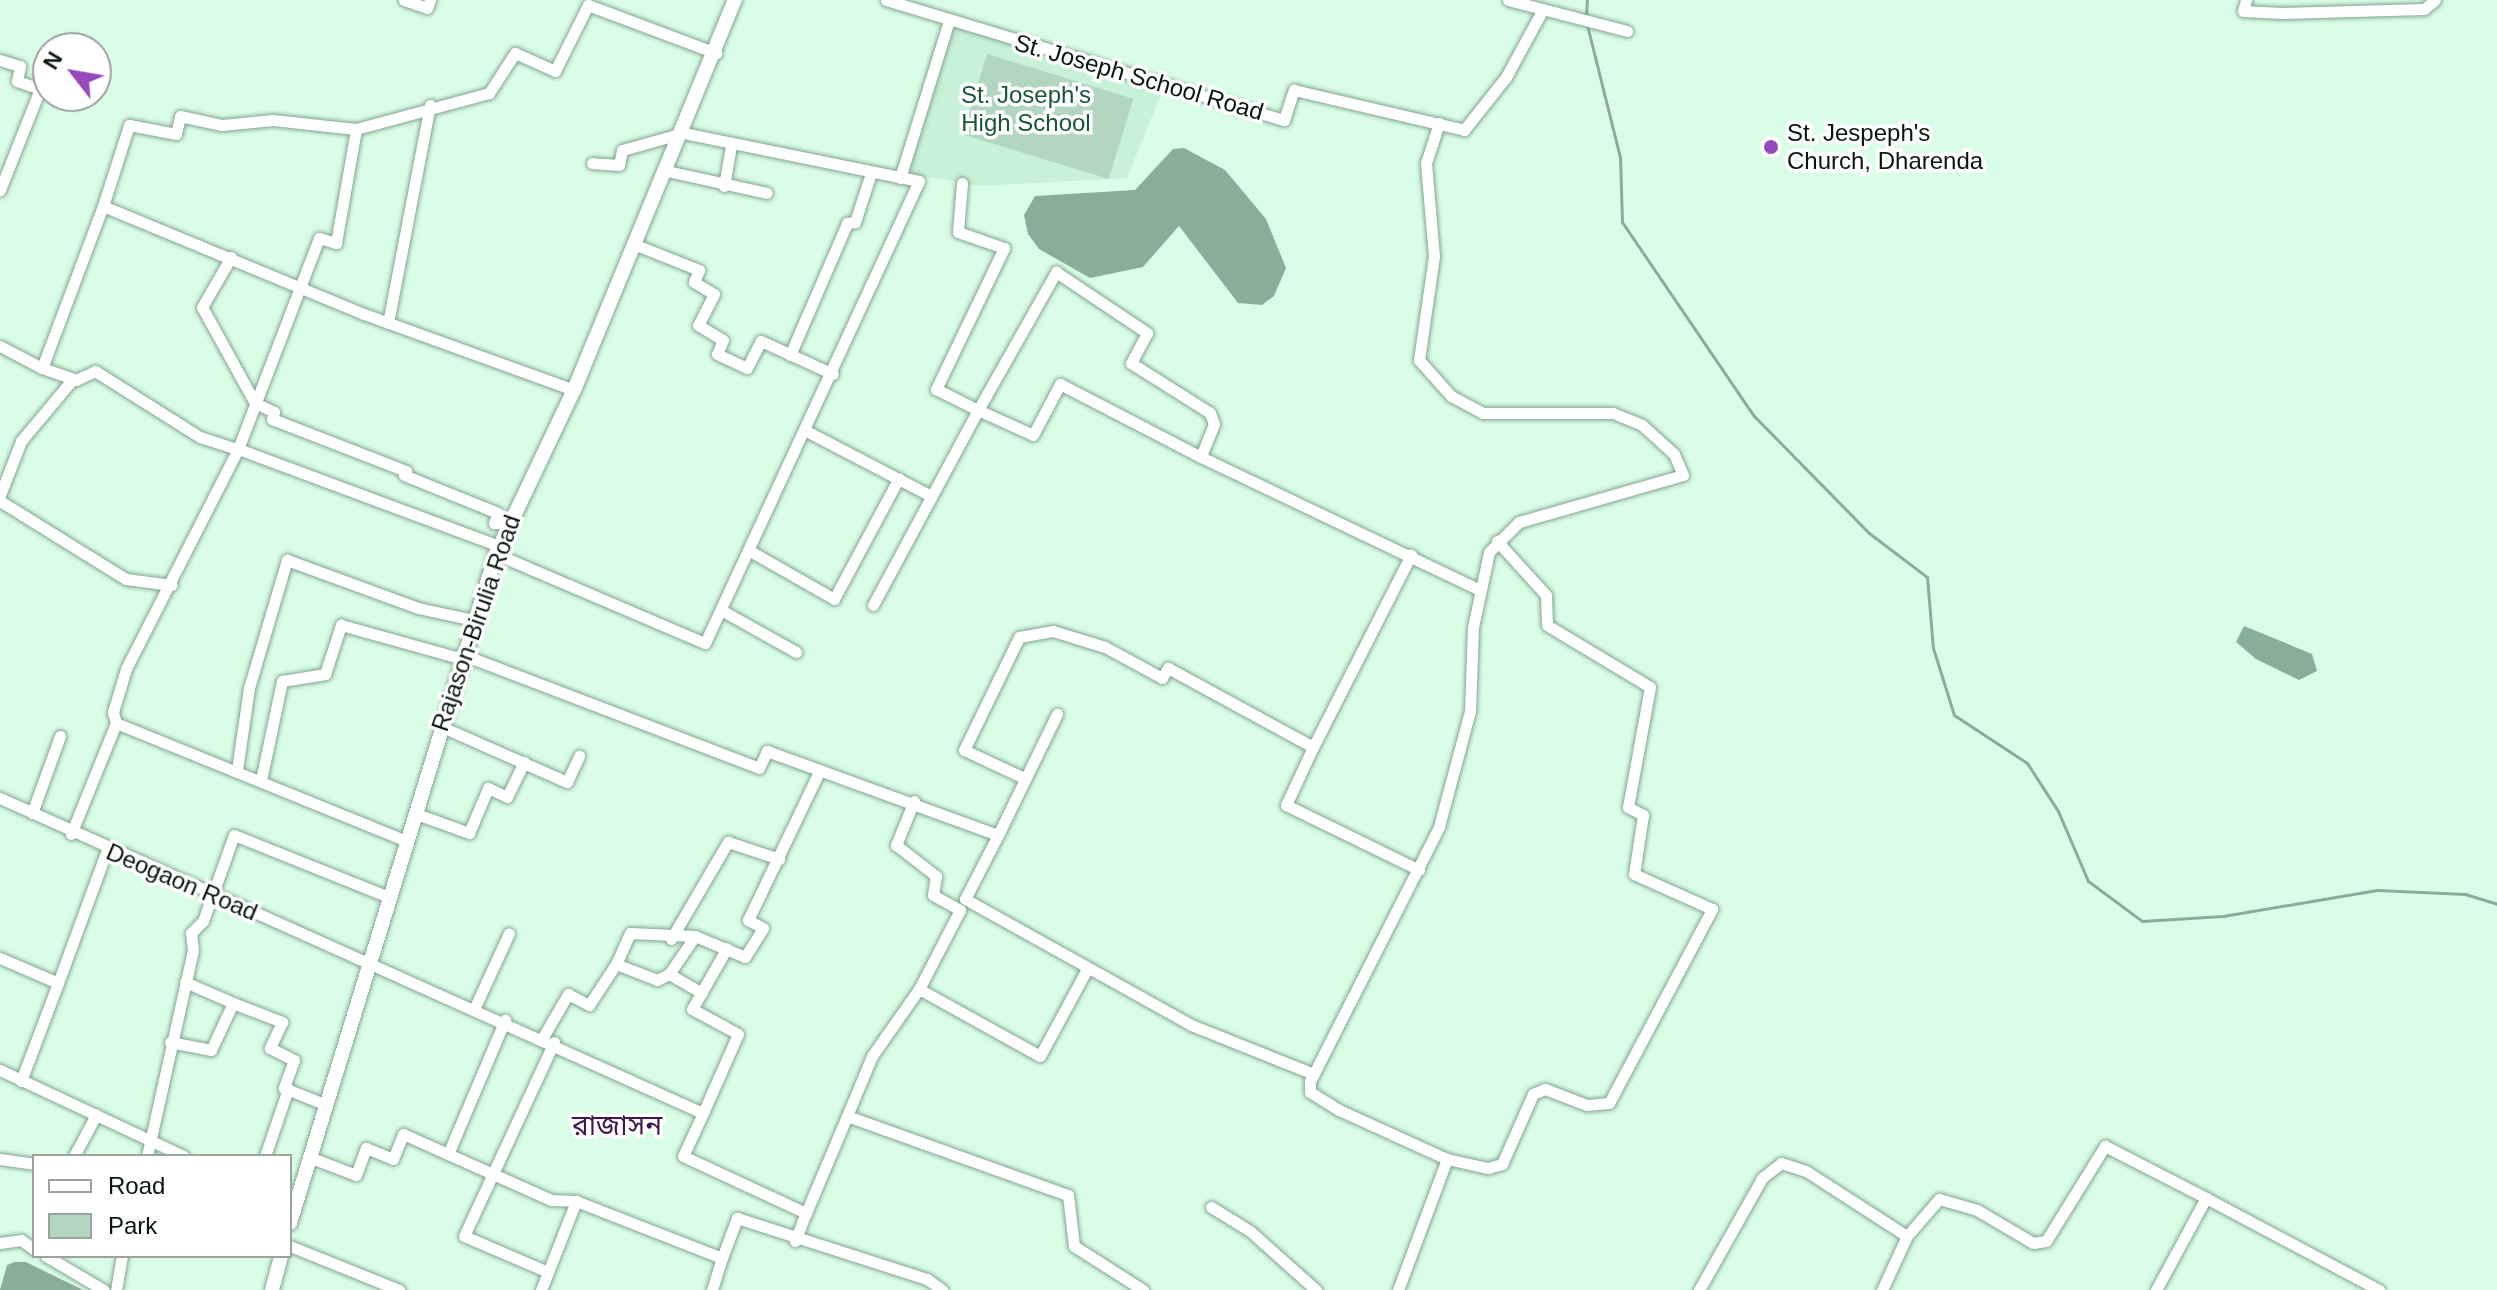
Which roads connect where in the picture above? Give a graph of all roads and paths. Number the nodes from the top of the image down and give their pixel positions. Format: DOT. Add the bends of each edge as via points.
graph roads {
  1 [pos="404,0"];
  2 [pos="430,0"];
  3 [pos="735,0"];
  4 [pos="886,0"];
  5 [pos="1508,0"];
  6 [pos="2246,0"];
  7 [pos="2435,0"];
  8 [pos="1543,9"];
  9 [pos="949,21"];
  10 [pos="1627,31"];
  11 [pos="716,53"];
  12 [pos="0,60"];
  13 [pos="430,105"];
  14 [pos="1439,123"];
  15 [pos="356,129"];
  16 [pos="683,133"];
  17 [pos="731,146"];
  18 [pos="592,163"];
  19 [pos="667,171"];
  20 [pos="871,173"];
  21 [pos="900,178"];
  22 [pos="962,183"];
  23 [pos="724,186"];
  24 [pos="0,190"];
  25 [pos="767,193"];
  26 [pos="103,206"];
  27 [pos="636,245"];
  28 [pos="231,257"];
  29 [pos="305,287"];
  30 [pos="388,323"];
  31 [pos="0,346"];
  32 [pos="790,355"];
  33 [pos="42,368"];
  34 [pos="833,374"];
  35 [pos="72,380"];
  36 [pos="574,390"];
  37 [pos="255,403"];
  38 [pos="978,410"];
  39 [pos="808,432"];
  40 [pos="238,449"];
  41 [pos="1201,457"];
  42 [pos="899,478"];
  43 [pos="931,496"];
  44 [pos="0,498"];
  45 [pos="508,523"];
  46 [pos="1497,541"];
  47 [pos="497,550"];
  48 [pos="750,551"];
  49 [pos="1411,555"];
  50 [pos="172,585"];
  51 [pos="1478,589"];
  52 [pos="873,605"];
  53 [pos="721,610"];
  54 [pos="473,620"];
  55 [pos="796,652"];
  56 [pos="460,656"];
  57 [pos="1057,714"];
  58 [pos="116,723"];
  59 [pos="440,726"];
  60 [pos="60,736"];
  61 [pos="1313,747"];
  62 [pos="579,756"];
  63 [pos="524,762"];
  64 [pos="237,770"];
  65 [pos="820,770"];
  66 [pos="1024,778"];
  67 [pos="261,780"];
  68 [pos="0,798"];
  69 [pos="914,801"];
  70 [pos="32,813"];
  71 [pos="414,813"];
  72 [pos="71,834"];
  73 [pos="998,835"];
  74 [pos="406,841"];
  75 [pos="107,850"];
  76 [pos="779,859"];
  77 [pos="1419,870"];
  78 [pos="210,895"];
  79 [pos="389,897"];
  80 [pos="963,905"];
  81 [pos="509,933"];
  82 [pos="695,936"];
  83 [pos="671,939"];
  84 [pos="727,948"];
  85 [pos="0,958"];
  86 [pos="368,961"];
  87 [pos="616,964"];
  88 [pos="1087,969"];
  89 [pos="669,974"];
  90 [pos="185,982"];
  91 [pos="58,983"];
  92 [pos="919,989"];
  93 [pos="702,993"];
  94 [pos="233,1003"];
  95 [pos="475,1007"];
  96 [pos="505,1020"];
  97 [pos="549,1040"];
  98 [pos="170,1042"];
  99 [pos="0,1070"];
  100 [pos="1311,1073"];
  101 [pos="21,1081"];
  102 [pos="288,1089"];
  103 [pos="324,1104"];
  104 [pos="703,1113"];
  105 [pos="96,1115"];
  106 [pos="847,1116"];
  107 [pos="152,1140"];
  108 [pos="75,1154"];
  109 [pos="148,1154"];
  110 [pos="180,1154"];
  111 [pos="266,1154"];
  112 [pos="448,1154"];
  113 [pos="309,1157"];
  114 [pos="0,1159"];
  115 [pos="1447,1159"];
  116 [pos="32,1164"];
  117 [pos="490,1172"];
  118 [pos="2206,1198"];
  119 [pos="576,1201"];
  120 [pos="1211,1207"];
  121 [pos="292,1211"];
  122 [pos="806,1213"];
  123 [pos="1907,1236"];
  124 [pos="795,1241"];
  125 [pos="0,1243"];
  126 [pos="292,1247"];
  127 [pos="32,1248"];
  128 [pos="49,1258"];
  129 [pos="122,1258"];
  130 [pos="280,1258"];
  131 [pos="722,1258"];
  132 [pos="548,1272"];
  133 [pos="104,1290"];
  134 [pos="116,1290"];
  135 [pos="272,1290"];
  136 [pos="399,1290"];
  137 [pos="541,1290"];
  138 [pos="712,1290"];
  139 [pos="942,1290"];
  140 [pos="1143,1290"];
  141 [pos="1316,1290"];
  142 [pos="1398,1290"];
  143 [pos="1699,1290"];
  144 [pos="1882,1290"];
  145 [pos="2156,1290"];
  146 [pos="2379,1290"];
  1 -- 2 [label="street" via="427,8"];
  3 -- 11 [label="street, Rajason-Birulia Road"];
  4 -- 9 [label="street, St. Joseph School Road"];
  5 -- 8 [label="street"];
  6 -- 7 [label="street" via="2243,11 2282,13 2424,9"];
  8 -- 10 [label="street"];
  8 -- 14 [label="street, St. Joseph School Road" via="1482,115 1464,130"];
  9 -- 14 [label="street, St. Joseph School Road" via="1284,120 1294,90"];
  9 -- 21 [label="street"];
  11 -- 13 [label="street" via="588,5 555,71 515,53 489,93"];
  11 -- 16 [label="street, Rajason-Birulia Road"];
  12 -- 24 [label="street" via="20,66 17,81 40,89"];
  13 -- 15 [label="street" via="418,114"];
  13 -- 30 [label="street"];
  14 -- 46 [label="street" via="1426,163 1434,256 1419,360 1451,396 1483,413 1623,417 1674,454 1683,475 1519,522"];
  15 -- 26 [label="street" via="273,120 222,125 180,116 176,134 129,125"];
  15 -- 29 [label="street" via="336,243 319,238"];
  16 -- 17 [label="street"];
  16 -- 18 [label="street" via="622,150 619,165"];
  16 -- 19 [label="street, Rajason-Birulia Road"];
  17 -- 20 [label="street"];
  17 -- 23 [label="street"];
  19 -- 23 [label="street"];
  19 -- 27 [label="street, Rajason-Birulia Road"];
  20 -- 21 [label="street"];
  20 -- 32 [label="street" via="855,222 847,223"];
  21 -- 34 [label="street" via="919,181"];
  22 -- 38 [label="street" via="958,232 1004,248 936,389"];
  23 -- 25 [label="street"];
  26 -- 28 [label="street"];
  26 -- 33 [label="street"];
  27 -- 32 [label="street" via="699,270 694,282 714,294 698,325 723,340 717,354 747,368 761,341"];
  27 -- 36 [label="street, Rajason-Birulia Road"];
  28 -- 29 [label="street"];
  28 -- 37 [label="street" via="202,307 254,391"];
  29 -- 30 [label="street"];
  29 -- 37 [label="street"];
  30 -- 36 [label="street"];
  31 -- 33 [label="street"];
  32 -- 34 [label="street"];
  33 -- 35 [label="street"];
  34 -- 39 [label="street"];
  35 -- 40 [label="street" via="95,371 200,437"];
  35 -- 44 [label="street" via="21,441"];
  36 -- 45 [label="street, Rajason-Birulia Road"];
  37 -- 40 [label="street"];
  37 -- 45 [label="street" via="274,412 272,419 406,471 404,475 498,513 494,523"];
  38 -- 41 [label="street" via="1033,435 1060,384"];
  38 -- 41 [label="street" via="1056,272 1147,333 1131,363 1210,413 1214,424"];
  38 -- 43 [label="street"];
  39 -- 42 [label="street"];
  39 -- 48 [label="street"];
  40 -- 47 [label="street"];
  40 -- 50 [label="street"];
  41 -- 49 [label="street"];
  42 -- 43 [label="street"];
  42 -- 48 [label="street" via="834,599"];
  43 -- 52 [label="street"];
  44 -- 50 [label="street" via="126,579"];
  45 -- 47 [label="street, Rajason-Birulia Road"];
  46 -- 51 [label="street"];
  46 -- 115 [label="street" via="1546,595 1547,625 1650,687 1628,807 1643,815 1634,874 1712,909 1609,1103 1587,1105 1545,1089 1533,1094 1502,1164 1488,1168"];
  47 -- 53 [label="street" via="705,643"];
  47 -- 54 [label="street, Rajason-Birulia Road"];
  48 -- 53 [label="street"];
  49 -- 51 [label="street"];
  49 -- 61 [label="street"];
  50 -- 58 [label="street" via="126,669 113,712"];
  51 -- 77 [label="street" via="1470,711 1439,827"];
  53 -- 55 [label="street"];
  54 -- 56 [label="street, Rajason-Birulia Road"];
  54 -- 64 [label="street" via="418,608 287,560 249,688"];
  56 -- 59 [label="street, Rajason-Birulia Road"];
  56 -- 65 [label="street" via="759,768 767,751"];
  56 -- 67 [label="street" via="341,625 325,674 282,681"];
  57 -- 66 [label="street"];
  58 -- 64 [label="street"];
  58 -- 72 [label="street"];
  59 -- 63 [label="street"];
  59 -- 71 [label="street, Rajason-Birulia Road"];
  60 -- 70 [label="street"];
  61 -- 66 [label="street" via="1168,668 1162,678 1105,647 1053,631 1019,637 964,750"];
  61 -- 77 [label="street" via="1286,805"];
  62 -- 63 [label="street" via="567,782"];
  63 -- 71 [label="street" via="507,797 488,788 469,833"];
  64 -- 67 [label="street"];
  65 -- 69 [label="street"];
  65 -- 76 [label="street"];
  66 -- 73 [label="street"];
  67 -- 74 [label="street"];
  68 -- 70 [label="street, Deogaon Road"];
  69 -- 73 [label="street"];
  69 -- 80 [label="street" via="896,845 936,876 933,895"];
  70 -- 72 [label="street, Deogaon Road"];
  71 -- 74 [label="street, Rajason-Birulia Road"];
  72 -- 75 [label="street, Deogaon Road"];
  73 -- 80 [label="street"];
  74 -- 79 [label="street, Rajason-Birulia Road"];
  75 -- 78 [label="street, Deogaon Road"];
  75 -- 91 [label="street"];
  76 -- 83 [label="street" via="728,842"];
  76 -- 84 [label="street" via="748,920 763,928 745,957"];
  77 -- 100 [label="street"];
  78 -- 79 [label="street" via="234,835"];
  78 -- 86 [label="street, Deogaon Road"];
  78 -- 90 [label="street" via="203,921 191,933"];
  79 -- 86 [label="street, Rajason-Birulia Road"];
  80 -- 88 [label="street"];
  80 -- 92 [label="street"];
  81 -- 95 [label="street"];
  82 -- 83 [label="street"];
  82 -- 84 [label="street"];
  82 -- 89 [label="street"];
  83 -- 87 [label="street" via="630,933"];
  84 -- 93 [label="street"];
  85 -- 91 [label="street"];
  86 -- 95 [label="street, Deogaon Road"];
  86 -- 103 [label="street, Rajason-Birulia Road"];
  87 -- 89 [label="street" via="657,980"];
  87 -- 97 [label="street" via="589,1005 568,994"];
  88 -- 92 [label="street" via="1040,1056"];
  88 -- 100 [label="street" via="1191,1025"];
  89 -- 93 [label="street"];
  90 -- 94 [label="street"];
  90 -- 98 [label="street"];
  91 -- 101 [label="street"];
  92 -- 106 [label="street" via="872,1056"];
  93 -- 104 [label="street" via="692,1009 738,1034"];
  94 -- 98 [label="street" via="211,1050"];
  94 -- 102 [label="street" via="282,1022 270,1048 294,1060"];
  95 -- 96 [label="street, Deogaon Road"];
  96 -- 97 [label="street, Deogaon Road"];
  96 -- 112 [label="street"];
  97 -- 104 [label="street, Deogaon Road"];
  97 -- 117 [label="street"];
  98 -- 107 [label="street"];
  99 -- 101 [label="street"];
  100 -- 115 [label="street" via="1310,1092"];
  101 -- 105 [label="street"];
  102 -- 103 [label="street"];
  102 -- 111 [label="street"];
  103 -- 113 [label="street, Rajason-Birulia Road"];
  104 -- 122 [label="street" via="683,1156"];
  105 -- 107 [label="street"];
  105 -- 108 [label="street"];
  106 -- 122 [label="street"];
  106 -- 140 [label="street" via="1068,1195 1074,1246"];
  107 -- 109 [label="street"];
  107 -- 110 [label="street"];
  112 -- 113 [label="street" via="403,1134 393,1159 366,1148 356,1175"];
  112 -- 117 [label="street"];
  113 -- 121 [label="street, Rajason-Birulia Road"];
  114 -- 116 [label="street"];
  115 -- 142 [label="street"];
  117 -- 119 [label="street" via="551,1200"];
  117 -- 132 [label="street" via="464,1236"];
  118 -- 123 [label="street" via="2105,1146 2046,1241 2033,1243 1977,1210 1939,1199"];
  118 -- 145 [label="street"];
  118 -- 146 [label="street"];
  119 -- 131 [label="street"];
  119 -- 132 [label="street"];
  120 -- 141 [label="street" via="1269,1247 1273,1257"];
  122 -- 124 [label="street"];
  123 -- 143 [label="street" via="1806,1171 1781,1163 1762,1178"];
  123 -- 144 [label="street"];
  124 -- 131 [label="street" via="737,1218"];
  124 -- 139 [label="street" via="927,1279"];
  125 -- 127 [label="street" via="21,1240"];
  126 -- 136 [label="street"];
  128 -- 133 [label="street"];
  129 -- 134 [label="street"];
  130 -- 135 [label="street"];
  131 -- 138 [label="street"];
  132 -- 137 [label="street"];
}
